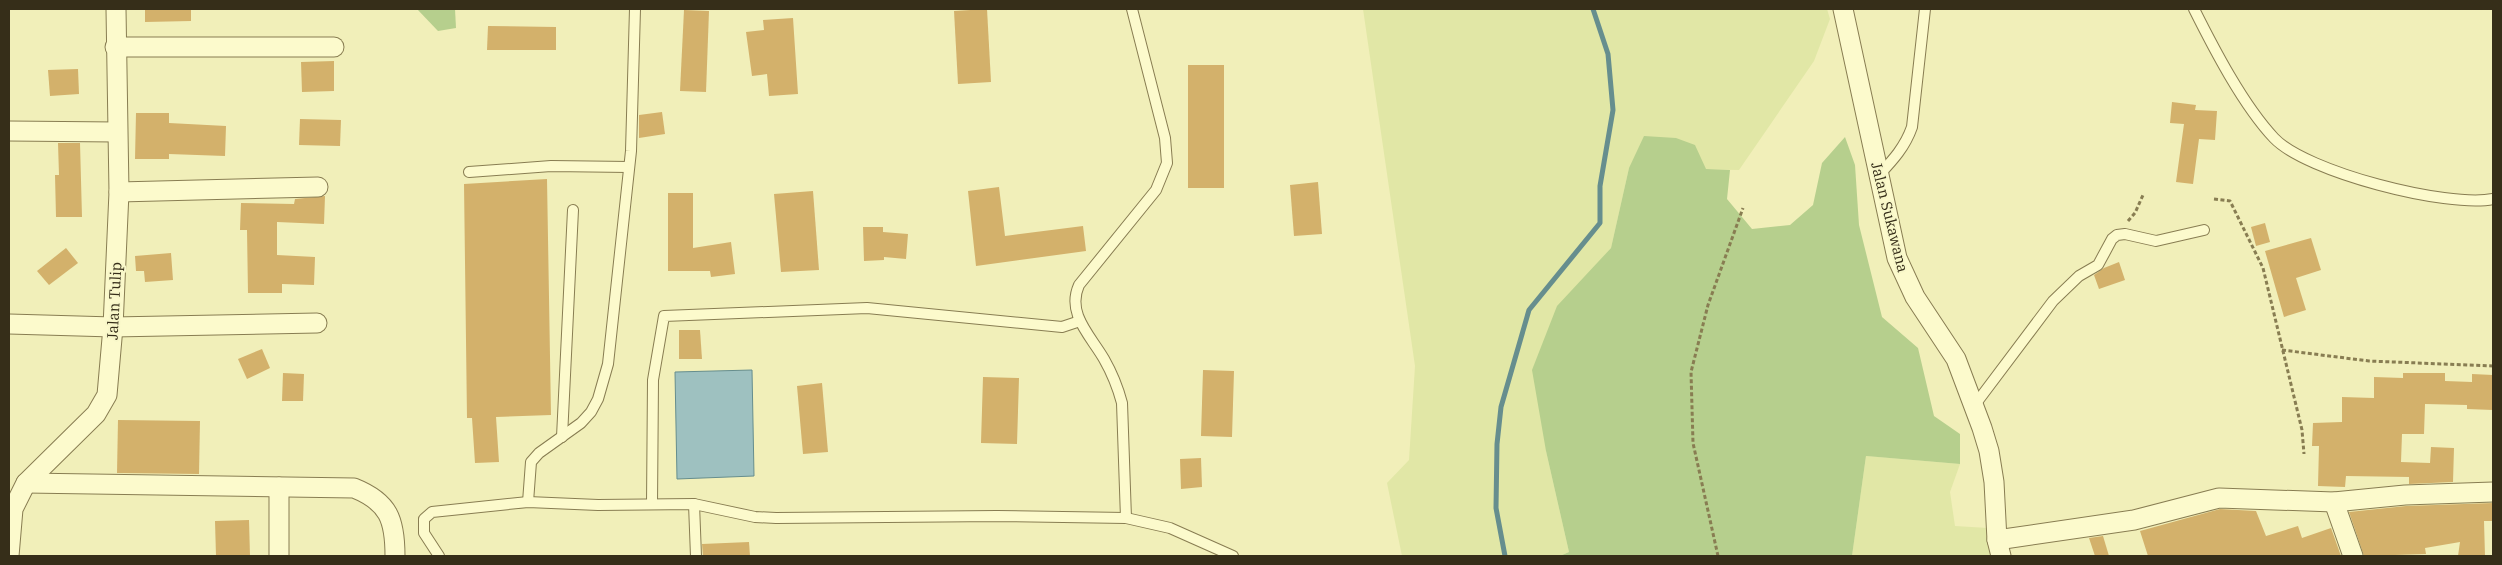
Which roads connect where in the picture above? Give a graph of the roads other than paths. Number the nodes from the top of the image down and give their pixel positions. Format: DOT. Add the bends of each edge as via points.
graph roads {
  1 [pos="116,9"];
  2 [pos="635,9"];
  3 [pos="1132,9"];
  4 [pos="1843,9"];
  5 [pos="1925,9"];
  6 [pos="2194,9"];
  7 [pos="115,47"];
  8 [pos="334,47"];
  9 [pos="9,131"];
  10 [pos="116,132"];
  11 [pos="630,166"];
  12 [pos="469,172"];
  13 [pos="1879,175"];
  14 [pos="318,187"];
  15 [pos="119,192"];
  16 [pos="2493,199"];
  17 [pos="573,210"];
  18 [pos="2204,230"];
  19 [pos="1080,321"];
  20 [pos="318,323"];
  21 [pos="9,324"];
  22 [pos="113,327"];
  23 [pos="1974,406"];
  24 [pos="562,437"];
  25 [pos="26,483"];
  26 [pos="280,487"];
  27 [pos="2493,492"];
  28 [pos="528,502"];
  29 [pos="2334,502"];
  30 [pos="652,504"];
  31 [pos="694,504"];
  32 [pos="1126,518"];
  33 [pos="1999,548"];
  34 [pos="9,556"];
  35 [pos="278,556"];
  36 [pos="395,556"];
  37 [pos="440,556"];
  38 [pos="696,556"];
  39 [pos="1233,556"];
  40 [pos="2353,556"];
  1 -- 7 [label="street, Jalan Tulip"];
  2 -- 11 [label="lane"];
  3 -- 19 [label="lane" via="1165,138 1167,163 1156,190 1079,285 1074,304"];
  4 -- 13 [label="street, Jalan Sukawana"];
  5 -- 13 [label="lane" via="1912,127 1898,155"];
  6 -- 16 [label="lane" via="2249,105 2275,139 2291,151 2320,165 2397,188 2461,198"];
  7 -- 8 [label="street"];
  7 -- 10 [label="street, Jalan Tulip"];
  9 -- 10 [label="street"];
  10 -- 15 [label="street, Jalan Tulip"];
  11 -- 12 [label="lane" via="551,166"];
  11 -- 24 [label="lane" via="608,364 591,412"];
  13 -- 23 [label="street, Jalan Sukawana" via="1901,272 1949,347"];
  14 -- 15 [label="street"];
  15 -- 22 [label="street, Jalan Tulip"];
  17 -- 24 [label="lane"];
  18 -- 23 [label="lane" via="2156,241 2117,235 2098,265 2079,276 2053,300"];
  19 -- 30 [label="lane" via="1062,327 867,308 664,316 653,380"];
  19 -- 32 [label="lane" via="1105,360 1122,403"];
  20 -- 22 [label="street"];
  21 -- 22 [label="street"];
  22 -- 25 [label="street, Jalan Tulip" via="105,402"];
  23 -- 33 [label="street, Jalan Sukawana" via="1989,451"];
  24 -- 28 [label="lane" via="531,462"];
  25 -- 26 [label="street"];
  25 -- 34 [label="street, Jalan Tulip" via="13,509"];
  26 -- 35 [label="street"];
  26 -- 36 [label="street" via="354,488 375,498 389,515 394,528"];
  27 -- 29 [label="street" via="2405,495"];
  28 -- 30 [label="lane"];
  28 -- 37 [label="lane" via="427,515 424,533"];
  29 -- 33 [label="street" via="2219,498 2134,520"];
  29 -- 40 [label="street"];
  30 -- 31 [label="lane"];
  31 -- 32 [label="lane" via="765,518"];
  31 -- 38 [label="lane"];
  32 -- 39 [label="lane" via="1176,530"];
}
